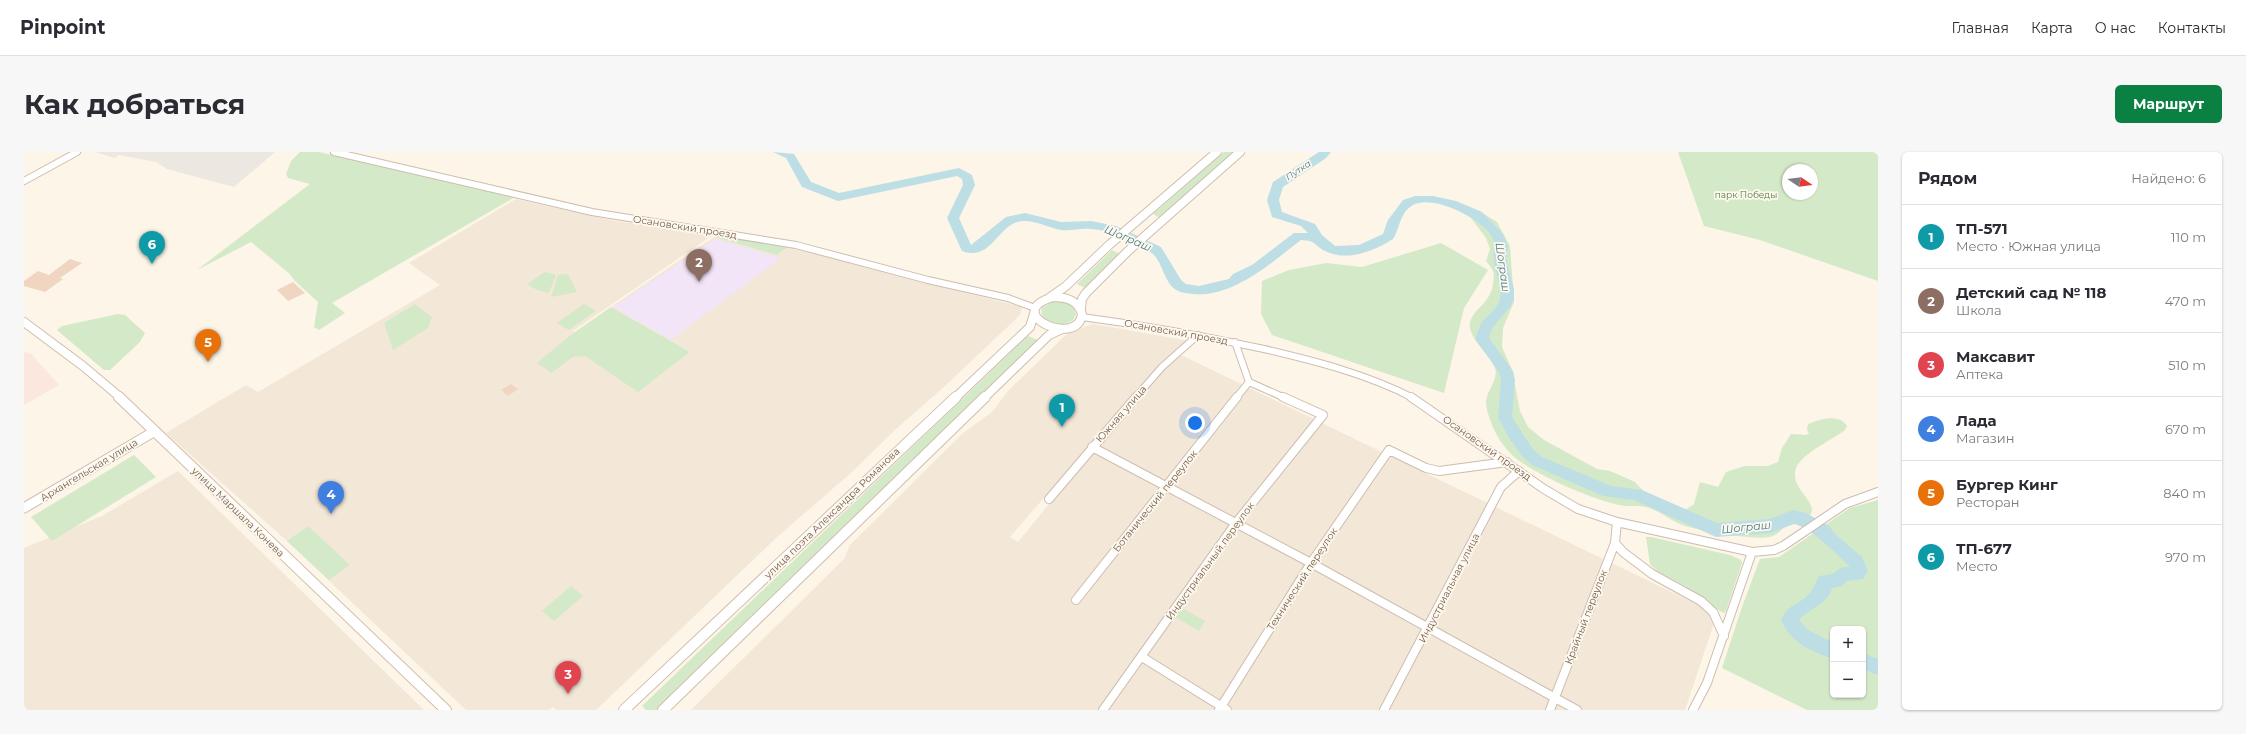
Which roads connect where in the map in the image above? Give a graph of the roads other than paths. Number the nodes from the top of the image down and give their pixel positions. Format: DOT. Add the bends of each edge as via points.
graph roads {
  1 [pos="77,152"];
  2 [pos="334,152"];
  3 [pos="1217,152"];
  4 [pos="1240,152"];
  5 [pos="24,181"];
  6 [pos="1049,298"];
  7 [pos="1081,308"];
  8 [pos="1035,311"];
  9 [pos="1082,317"];
  10 [pos="24,322"];
  11 [pos="1062,329"];
  12 [pos="1198,335"];
  13 [pos="1236,342"];
  14 [pos="1249,382"];
  15 [pos="155,431"];
  16 [pos="1092,447"];
  17 [pos="1507,462"];
  18 [pos="1519,470"];
  19 [pos="1166,487"];
  20 [pos="1878,492"];
  21 [pos="1049,499"];
  22 [pos="24,508"];
  23 [pos="1617,522"];
  24 [pos="1236,523"];
  25 [pos="1615,543"];
  26 [pos="1752,552"];
  27 [pos="1311,563"];
  28 [pos="1076,600"];
  29 [pos="1428,629"];
  30 [pos="1724,636"];
  31 [pos="1142,657"];
  32 [pos="1555,699"];
  33 [pos="1222,709"];
  34 [pos="446,710"];
  35 [pos="624,710"];
  36 [pos="663,710"];
  37 [pos="1103,710"];
  38 [pos="1384,710"];
  39 [pos="1550,710"];
  40 [pos="1577,710"];
  41 [pos="1693,710"];
  1 -- 5 [label="street"];
  2 -- 8 [label="street, Осановский проезд" via="592,212 796,245 1008,298"];
  3 -- 6 [label="main road" via="1109,245 1066,286"];
  4 -- 7 [label="main road" via="1128,251 1083,296"];
  6 -- 7 [label="main road" via="1066,298"];
  6 -- 8 [label="main road" via="1039,302"];
  7 -- 9 [label="main road"];
  8 -- 11 [label="main road" via="1042,325"];
  8 -- 35 [label="main road, улица поэта Александра Романова" via="1030,327"];
  9 -- 11 [label="main road" via="1076,325"];
  9 -- 12 [label="street, Осановский проезд"];
  10 -- 15 [label="main road, улица Маршала Конева" via="55,342"];
  11 -- 36 [label="main road" via="1049,335"];
  12 -- 13 [label="street, Осановский проезд"];
  12 -- 16 [label="street, Южная улица" via="1162,367"];
  13 -- 14 [label="street"];
  13 -- 17 [label="street, Осановский проезд" via="1359,374 1399,391 1437,413"];
  14 -- 19 [label="street, Ботанический переулок"];
  14 -- 24 [label="street, Индустриальный переулок" via="1323,415"];
  15 -- 22 [label="street, Архангельская улица"];
  15 -- 34 [label="main road, улица Маршала Конева"];
  16 -- 19 [label="street"];
  16 -- 21 [label="street, Южная улица"];
  17 -- 18 [label="street, Осановский проезд"];
  17 -- 27 [label="street, Технический переулок" via="1439,470 1426,468 1389,450"];
  18 -- 23 [label="street, Осановский проезд" via="1578,508"];
  18 -- 29 [label="street, Индустриальная улица" via="1501,487"];
  19 -- 24 [label="street"];
  19 -- 28 [label="street, Ботанический переулок"];
  20 -- 26 [label="street, Осановский проезд" via="1845,504 1821,522 1774,550"];
  23 -- 25 [label="street, Крайный переулок"];
  23 -- 26 [label="street, Осановский проезд"];
  24 -- 27 [label="street"];
  24 -- 31 [label="street, Индустриальный переулок"];
  25 -- 30 [label="street" via="1652,574 1701,601 1713,612"];
  25 -- 32 [label="street, Крайный переулок"];
  26 -- 30 [label="street"];
  27 -- 29 [label="street"];
  27 -- 33 [label="street, Технический переулок"];
  29 -- 32 [label="street"];
  29 -- 38 [label="street, Индустриальная улица"];
  30 -- 41 [label="street" via="1707,682"];
  31 -- 33 [label="street"];
  31 -- 37 [label="street, Индустриальный переулок"];
  32 -- 39 [label="street, Крайный переулок"];
  32 -- 40 [label="street"];
}
